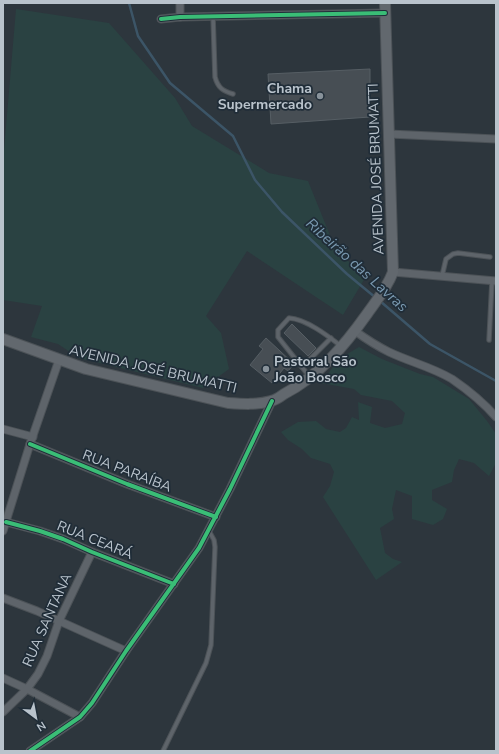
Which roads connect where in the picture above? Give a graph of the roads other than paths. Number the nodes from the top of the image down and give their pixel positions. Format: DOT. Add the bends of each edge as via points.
graph roads {
  1 [pos="180,3"];
  2 [pos="385,8"];
  3 [pos="213,16"];
  4 [pos="180,17"];
  5 [pos="161,19"];
  6 [pos="233,94"];
  7 [pos="389,134"];
  8 [pos="496,139"];
  9 [pos="490,257"];
  10 [pos="393,272"];
  11 [pos="442,276"];
  12 [pos="494,281"];
  13 [pos="354,331"];
  14 [pos="331,338"];
  15 [pos="3,339"];
  16 [pos="489,340"];
  17 [pos="342,346"];
  18 [pos="59,360"];
  19 [pos="302,367"];
  20 [pos="310,378"];
  21 [pos="272,401"];
  22 [pos="496,417"];
  23 [pos="3,430"];
  24 [pos="31,441"];
  25 [pos="7,507"];
  26 [pos="216,517"];
  27 [pos="6,522"];
  28 [pos="209,530"];
  29 [pos="3,531"];
  30 [pos="92,552"];
  31 [pos="174,584"];
  32 [pos="3,598"];
  33 [pos="59,621"];
  34 [pos="126,651"];
  35 [pos="3,678"];
  36 [pos="27,688"];
  37 [pos="3,712"];
  38 [pos="80,717"];
  39 [pos="30,751"];
  40 [pos="163,751"];
  1 -- 4 [label="street"];
  2 -- 3 [label="street"];
  2 -- 7 [label="main road, AVENIDA JOSÉ BRUMATTI"];
  3 -- 4 [label="street"];
  3 -- 6 [label="lane" via="215,77 221,90"];
  4 -- 5 [label="street"];
  7 -- 8 [label="street"];
  7 -- 10 [label="main road, AVENIDA JOSÉ BRUMATTI"];
  9 -- 11 [label="lane" via="453,254 446,259"];
  10 -- 11 [label="street"];
  10 -- 13 [label="main road, AVENIDA JOSÉ BRUMATTI" via="388,284"];
  11 -- 12 [label="street"];
  12 -- 16 [label="lane"];
  13 -- 17 [label="main road, AVENIDA JOSÉ BRUMATTI"];
  13 -- 22 [label="street" via="390,352 451,379 486,405"];
  14 -- 17 [label="lane"];
  14 -- 19 [label="lane"];
  14 -- 19 [label="lane" via="296,318 289,318 278,330 278,337"];
  15 -- 18 [label="main road, AVENIDA JOSÉ BRUMATTI"];
  17 -- 20 [label="main road, AVENIDA JOSÉ BRUMATTI"];
  18 -- 21 [label="main road, AVENIDA JOSÉ BRUMATTI" via="86,369 228,403 250,405"];
  18 -- 24 [label="street"];
  19 -- 20 [label="lane"];
  20 -- 21 [label="main road, AVENIDA JOSÉ BRUMATTI"];
  21 -- 26 [label="street"];
  23 -- 24 [label="street, RUA PARAÍBA"];
  24 -- 25 [label="street"];
  24 -- 26 [label="street, RUA PARAÍBA" via="127,484"];
  25 -- 27 [label="street"];
  26 -- 28 [label="street"];
  27 -- 29 [label="street"];
  27 -- 30 [label="street, RUA CEARÁ" via="63,539"];
  28 -- 31 [label="street"];
  28 -- 40 [label="lane" via="215,547 211,645 206,663"];
  30 -- 31 [label="street, RUA CEARÁ"];
  30 -- 33 [label="street, RUA SANTANA"];
  31 -- 34 [label="street"];
  32 -- 33 [label="street"];
  33 -- 34 [label="street"];
  33 -- 36 [label="street, RUA SANTANA" via="47,656"];
  34 -- 38 [label="street"];
  35 -- 36 [label="street"];
  36 -- 37 [label="street, RUA SANTANA"];
  36 -- 38 [label="street"];
  38 -- 39 [label="street"];
}
